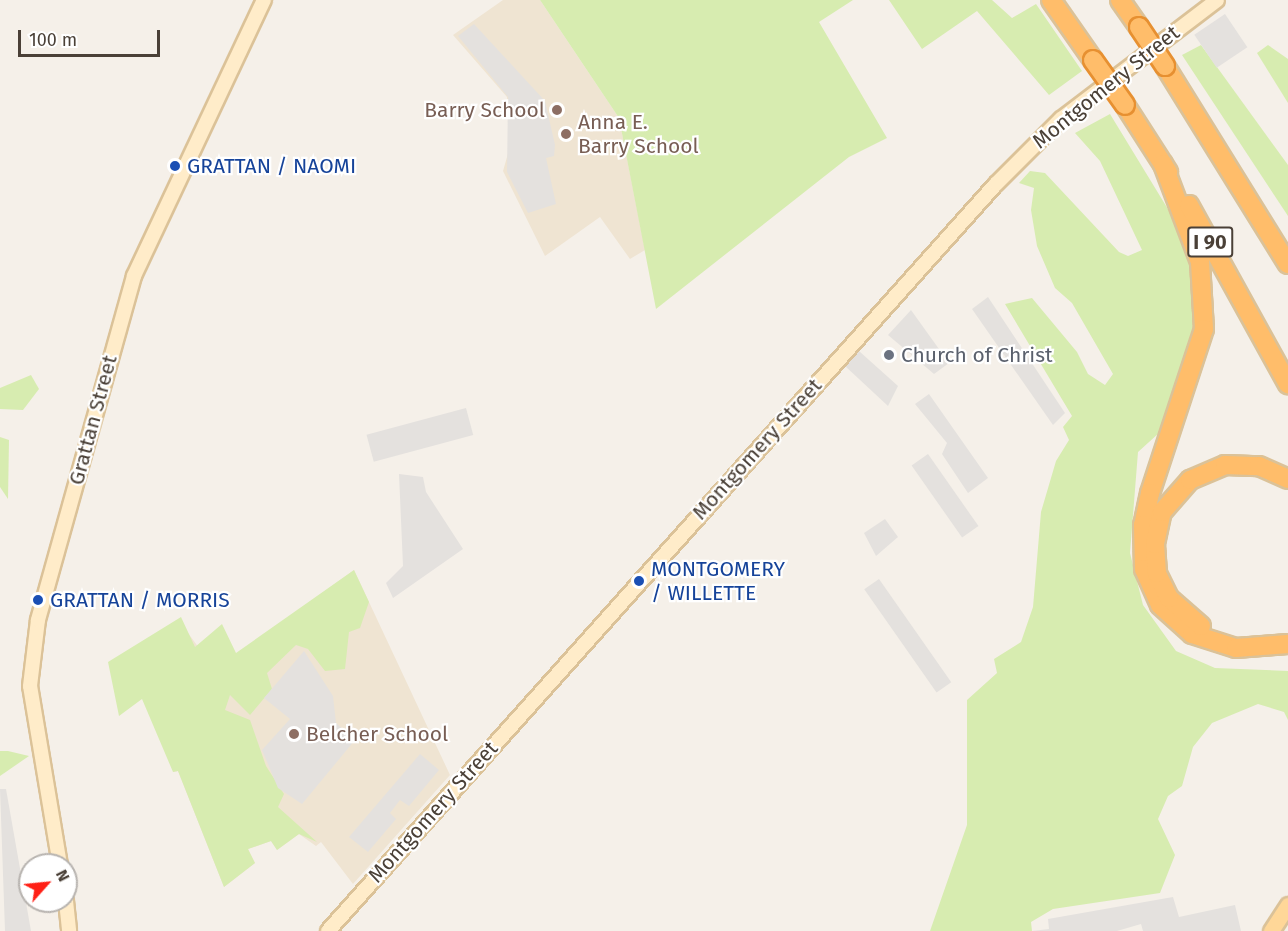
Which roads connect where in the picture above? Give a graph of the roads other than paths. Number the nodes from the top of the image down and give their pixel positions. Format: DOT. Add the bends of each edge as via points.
graph roads {
  1 [pos="264,0"];
  2 [pos="1051,0"];
  3 [pos="1120,0"];
  4 [pos="1217,0"];
  5 [pos="1163,164"];
  6 [pos="1266,223"];
  7 [pos="1288,256"];
  8 [pos="1288,264"];
  9 [pos="1288,384"];
  10 [pos="1288,479"];
  11 [pos="1288,633"];
  12 [pos="1288,644"];
  13 [pos="58,853"];
  14 [pos="1288,905"];
  15 [pos="67,913"];
  16 [pos="69,931"];
  17 [pos="328,931"];
  18 [pos="1271,931"];
  1 -- 13 [label="main road, Grattan Street" via="134,276 38,620 30,686"];
  2 -- 5 [label="highway, I 90, bridge"];
  3 -- 6 [label="highway, I 90, bridge"];
  4 -- 17 [label="main road, Montgomery Street" via="1070,112 996,184"];
  5 -- 9 [label="highway, I 90"];
  5 -- 12 [label="highway" via="1200,261 1204,329 1150,493 1143,525 1144,569 1160,605 1192,634 1236,648"];
  6 -- 7 [label="highway"];
  6 -- 8 [label="highway, I 90"];
  10 -- 11 [label="highway" via="1259,466 1206,470 1173,497 1162,513 1155,544 1162,585 1191,619 1244,637"];
  14 -- 18 [label="main road"];
  15 -- 16 [label="main road"];
}
